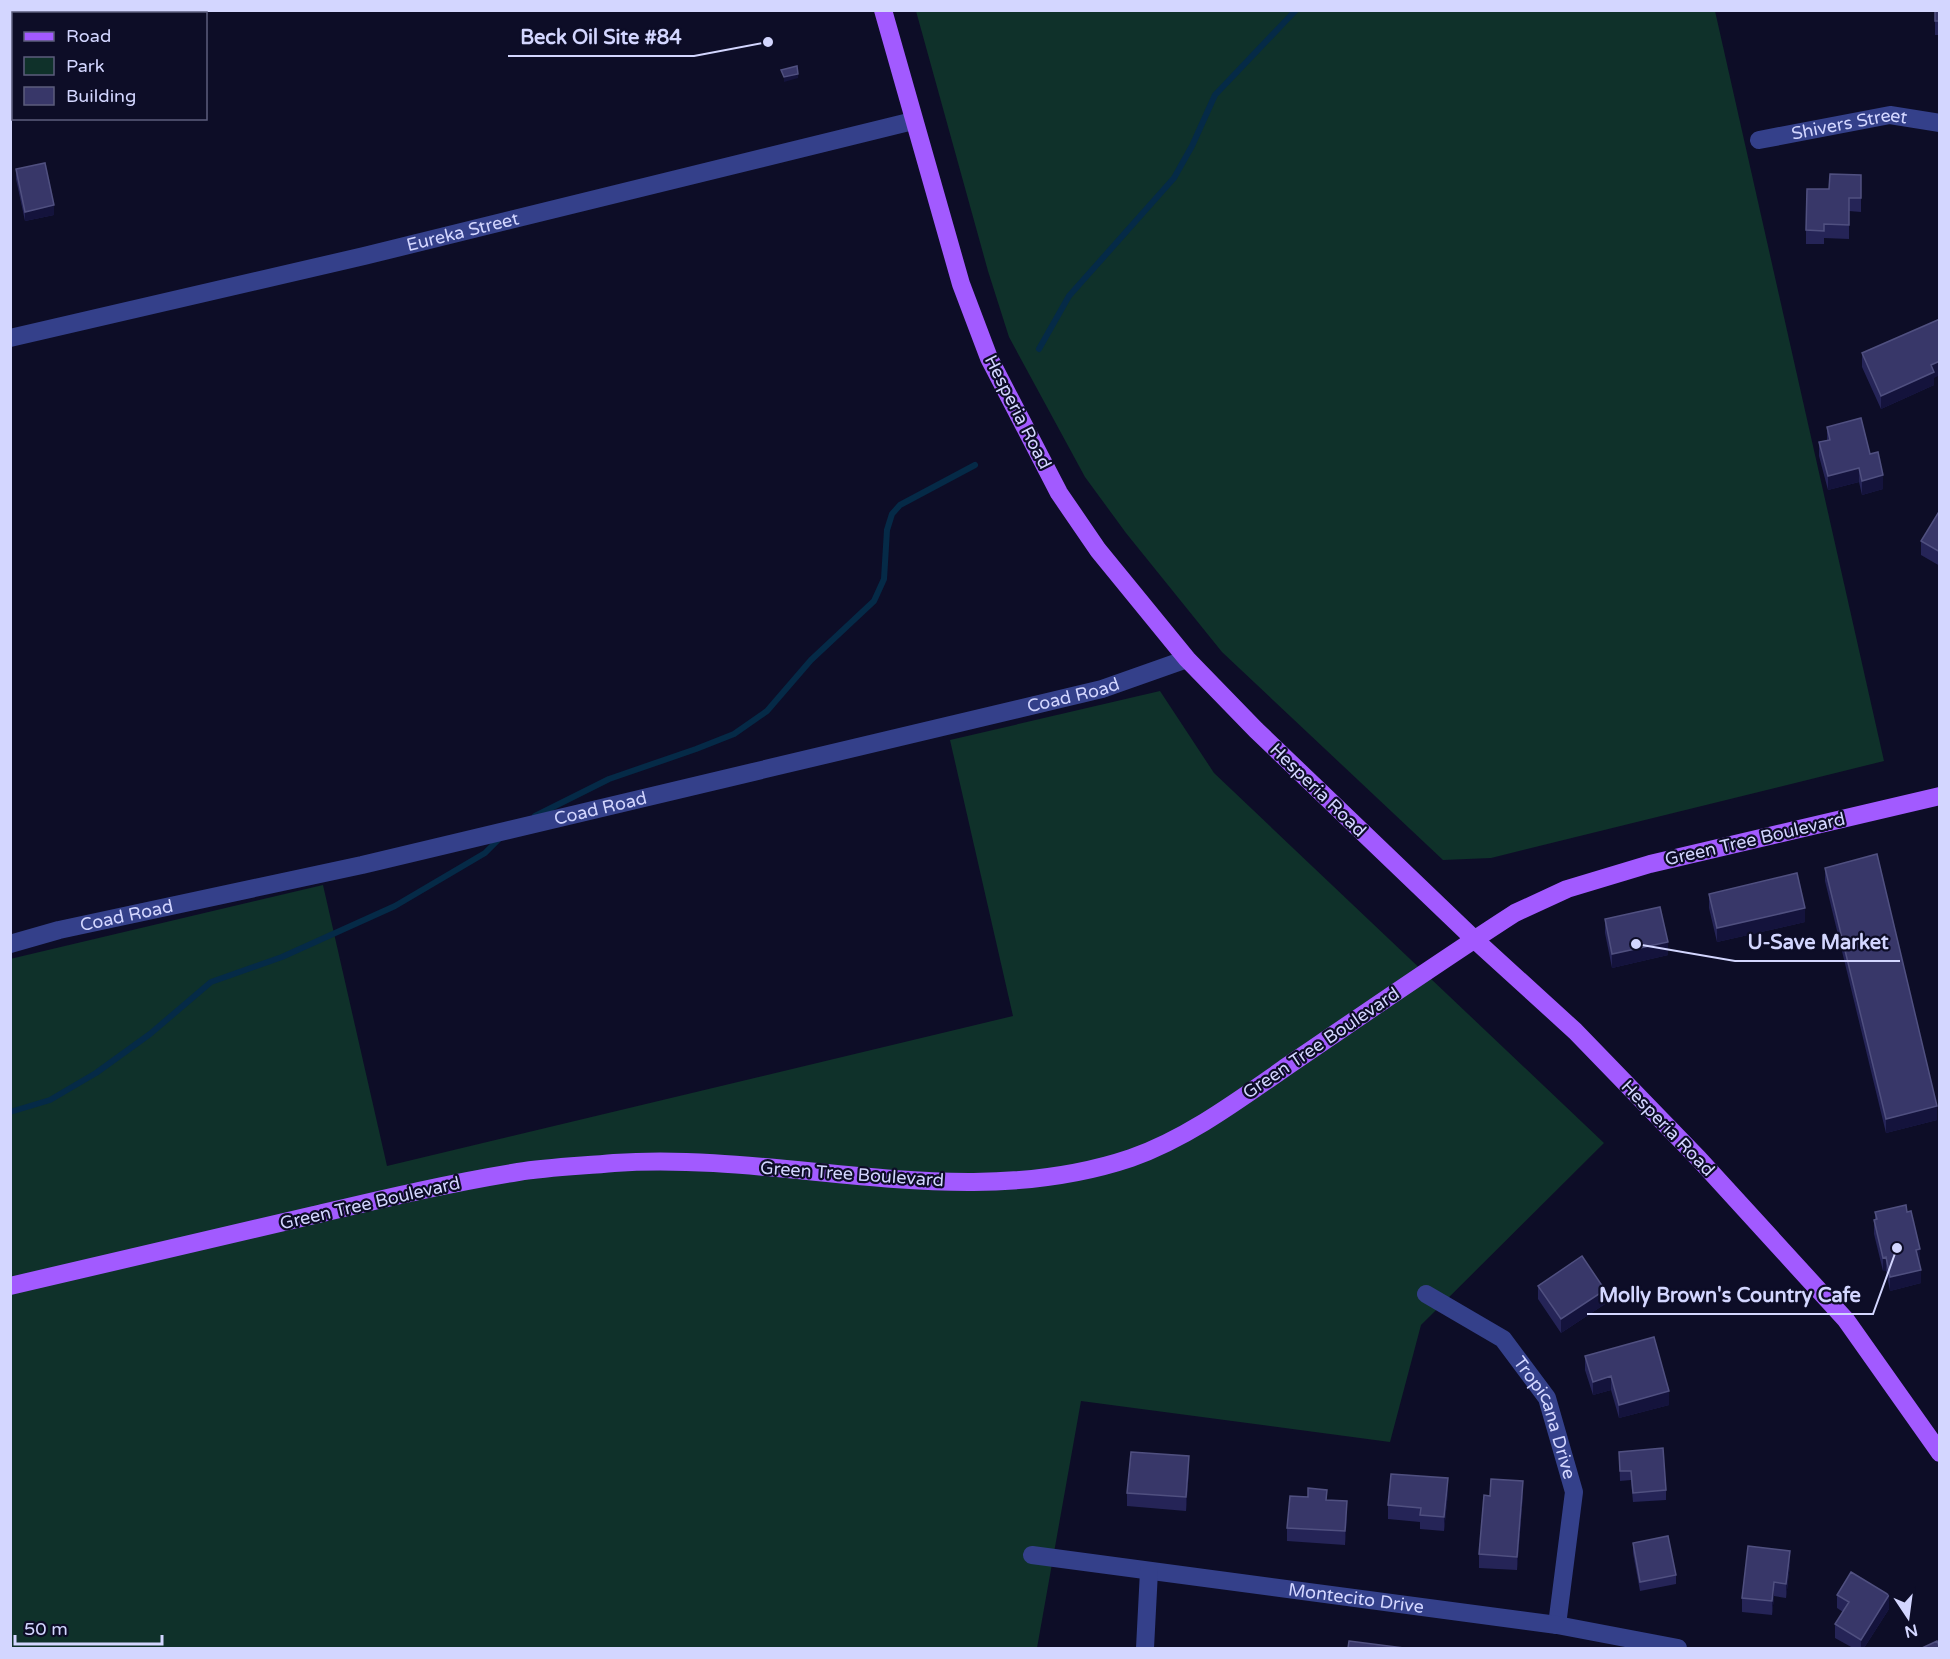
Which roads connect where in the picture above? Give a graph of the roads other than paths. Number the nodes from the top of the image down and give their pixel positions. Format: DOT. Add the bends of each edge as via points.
graph roads {
  1 [pos="884,10"];
  2 [pos="914,121"];
  3 [pos="1940,123"];
  4 [pos="1759,140"];
  5 [pos="10,338"];
  6 [pos="1187,659"];
  7 [pos="1940,796"];
  8 [pos="1474,939"];
  9 [pos="10,944"];
  10 [pos="10,1286"];
  11 [pos="1426,1294"];
  12 [pos="1940,1453"];
  13 [pos="1032,1555"];
  14 [pos="1149,1571"];
  15 [pos="1557,1625"];
  16 [pos="1145,1648"];
  17 [pos="1678,1648"];
  1 -- 2 [label="main road, Hesperia Road"];
  2 -- 5 [label="street, Eureka Street" via="373,254"];
  2 -- 6 [label="main road, Hesperia Road" via="961,284 989,358 1059,493 1098,550"];
  3 -- 4 [label="street, Shivers Street" via="1890,115"];
  6 -- 8 [label="main road, Hesperia Road"];
  6 -- 9 [label="street, Coad Road" via="1102,689 362,865"];
  7 -- 8 [label="main road, Green Tree Boulevard" via="1680,856 1599,879 1515,913"];
  8 -- 10 [label="main road, Green Tree Boulevard" via="1223,1110 1167,1143 1096,1167 1057,1176 1004,1181 909,1181 715,1163 619,1163 522,1171 435,1187"];
  8 -- 12 [label="main road, Hesperia Road" via="1575,1031 1846,1320"];
  11 -- 15 [label="street, Tropicana Drive" via="1503,1339 1547,1398 1574,1492"];
  13 -- 14 [label="street, Montecito Drive"];
  14 -- 15 [label="street, Montecito Drive"];
  14 -- 16 [label="street"];
  15 -- 17 [label="street, Montecito Drive"];
}
